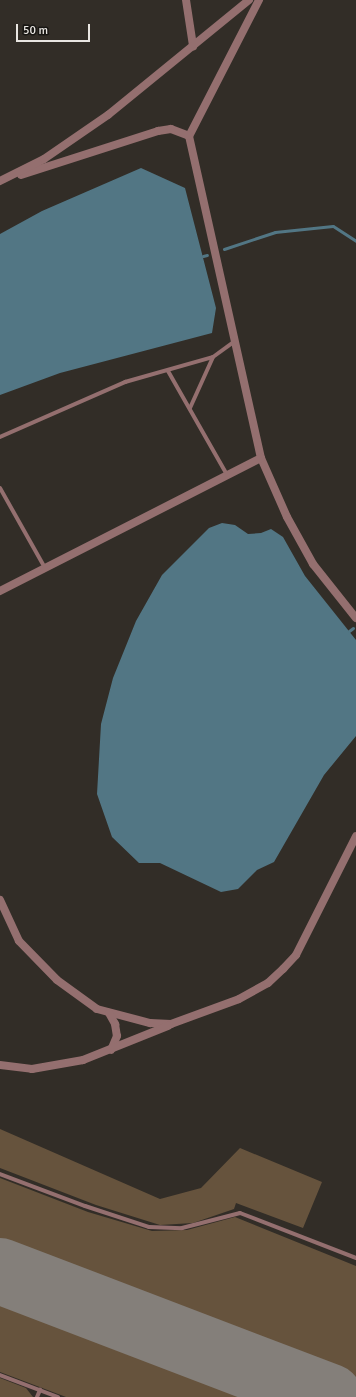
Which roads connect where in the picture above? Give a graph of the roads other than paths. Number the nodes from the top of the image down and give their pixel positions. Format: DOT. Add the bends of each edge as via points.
graph roads {
  1 [pos="186,0"];
  2 [pos="249,0"];
  3 [pos="259,0"];
  4 [pos="193,46"];
  5 [pos="189,136"];
  6 [pos="0,181"];
  7 [pos="235,340"];
  8 [pos="213,357"];
  9 [pos="168,371"];
  10 [pos="190,408"];
  11 [pos="0,437"];
  12 [pos="261,458"];
  13 [pos="227,475"];
  14 [pos="0,488"];
  15 [pos="45,568"];
  16 [pos="0,591"];
  17 [pos="356,618"];
  18 [pos="356,836"];
  19 [pos="0,900"];
  20 [pos="109,1013"];
  21 [pos="171,1024"];
  22 [pos="111,1050"];
  23 [pos="0,1065"];
  24 [pos="0,1174"];
  25 [pos="356,1258"];
  26 [pos="0,1375"];
  27 [pos="40,1390"];
  28 [pos="37,1397"];
  29 [pos="58,1397"];
  1 -- 4 [label="street"];
  2 -- 4 [label="street"];
  3 -- 5 [label="street"];
  4 -- 6 [label="street" via="108,115 44,159"];
  5 -- 6 [label="street" via="171,129 158,131"];
  5 -- 7 [label="street"];
  7 -- 8 [label="lane"];
  7 -- 12 [label="street"];
  8 -- 9 [label="lane"];
  8 -- 10 [label="lane"];
  9 -- 10 [label="lane"];
  9 -- 11 [label="lane" via="125,382"];
  10 -- 13 [label="lane"];
  12 -- 13 [label="street"];
  12 -- 17 [label="street" via="287,517 313,564"];
  13 -- 15 [label="street"];
  14 -- 15 [label="lane"];
  15 -- 16 [label="street"];
  18 -- 21 [label="street" via="296,955 283,969 268,983 239,999"];
  19 -- 20 [label="street" via="18,941 35,959 57,980 97,1009"];
  20 -- 21 [label="street" via="150,1023"];
  20 -- 22 [label="street" via="118,1036"];
  21 -- 22 [label="street"];
  22 -- 23 [label="street" via="83,1060 32,1069"];
  24 -- 25 [label="lane" via="149,1227 182,1228 240,1213"];
  26 -- 27 [label="lane"];
  27 -- 28 [label="lane"];
  27 -- 29 [label="lane"];
}
